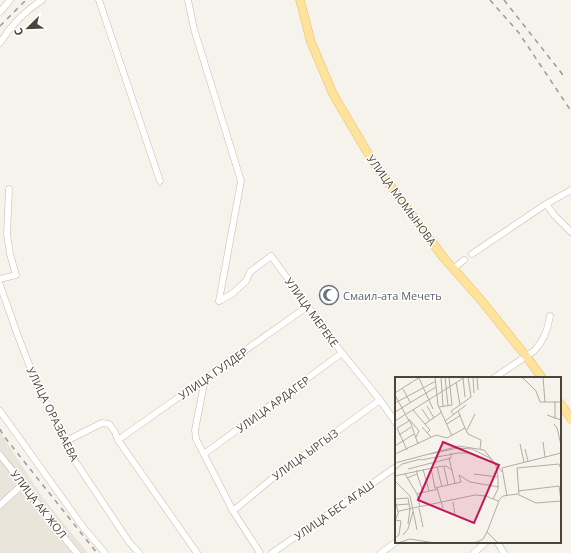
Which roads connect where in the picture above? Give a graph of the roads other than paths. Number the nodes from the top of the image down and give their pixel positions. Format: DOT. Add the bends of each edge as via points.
graph roads {
  1 [pos="10,0"];
  2 [pos="42,0"];
  3 [pos="99,0"];
  4 [pos="188,0"];
  5 [pos="300,0"];
  6 [pos="0,12"];
  7 [pos="0,43"];
  8 [pos="160,181"];
  9 [pos="9,188"];
  10 [pos="571,190"];
  11 [pos="546,204"];
  12 [pos="571,232"];
  13 [pos="472,254"];
  14 [pos="464,260"];
  15 [pos="453,268"];
  16 [pos="0,279"];
  17 [pos="0,285"];
  18 [pos="308,306"];
  19 [pos="550,316"];
  20 [pos="342,353"];
  21 [pos="526,356"];
  22 [pos="495,377"];
  23 [pos="541,377"];
  24 [pos="205,379"];
  25 [pos="380,400"];
  26 [pos="561,405"];
  27 [pos="0,411"];
  28 [pos="571,419"];
  29 [pos="395,422"];
  30 [pos="118,440"];
  31 [pos="66,441"];
  32 [pos="204,454"];
  33 [pos="0,455"];
  34 [pos="395,468"];
  35 [pos="23,484"];
  36 [pos="0,505"];
  37 [pos="233,511"];
  38 [pos="395,543"];
  39 [pos="485,543"];
  40 [pos="497,543"];
  41 [pos="77,553"];
  42 [pos="105,553"];
  43 [pos="139,553"];
  44 [pos="197,553"];
  45 [pos="260,553"];
  46 [pos="272,553"];
  47 [pos="381,553"];
  48 [pos="474,553"];
  49 [pos="504,553"];
  1 -- 6 [label="street"];
  2 -- 7 [label="street" via="17,20"];
  3 -- 8 [label="street"];
  4 -- 18 [label="street, УЛИЦА МЕРЕКЕ" via="194,29 242,181 219,301 232,294 246,281 250,272 271,256"];
  5 -- 15 [label="main road, УЛИЦА МОМЫНОВА" via="311,42 333,94 373,162"];
  9 -- 16 [label="street" via="7,234 16,275"];
  10 -- 11 [label="street"];
  11 -- 12 [label="street"];
  11 -- 13 [label="street"];
  14 -- 15 [label="street"];
  15 -- 21 [label="main road, УЛИЦА МОМЫНОВА"];
  17 -- 31 [label="street, УЛИЦА ОРАЗБАЕВА" via="37,385"];
  18 -- 20 [label="street, УЛИЦА МЕРЕКЕ"];
  18 -- 24 [label="street, УЛИЦА ГУЛДЕР"];
  19 -- 21 [label="street" via="539,346"];
  20 -- 25 [label="street, УЛИЦА МЕРЕКЕ"];
  20 -- 32 [label="street, УЛИЦА АРДАГЕР"];
  21 -- 22 [label="street"];
  21 -- 23 [label="main road, УЛИЦА МОМЫНОВА"];
  24 -- 30 [label="street, УЛИЦА ГУЛДЕР"];
  24 -- 32 [label="street" via="195,430 196,439"];
  25 -- 29 [label="street, УЛИЦА МЕРЕКЕ"];
  25 -- 37 [label="street, УЛИЦА ЫРГЫЗ" via="274,477"];
  26 -- 28 [label="main road"];
  27 -- 42 [label="street" via="83,528"];
  30 -- 31 [label="street" via="109,424 102,423"];
  30 -- 44 [label="street"];
  31 -- 43 [label="street, УЛИЦА ОРАЗБАЕВА" via="75,461"];
  32 -- 37 [label="street"];
  33 -- 35 [label="street, УЛИЦА АК ЖОЛ"];
  34 -- 46 [label="street, УЛИЦА БЕС АГАШ"];
  35 -- 36 [label="street"];
  35 -- 41 [label="street, УЛИЦА АК ЖОЛ"];
  37 -- 45 [label="street"];
  38 -- 47 [label="street"];
  39 -- 48 [label="street"];
  40 -- 49 [label="street"];
}
